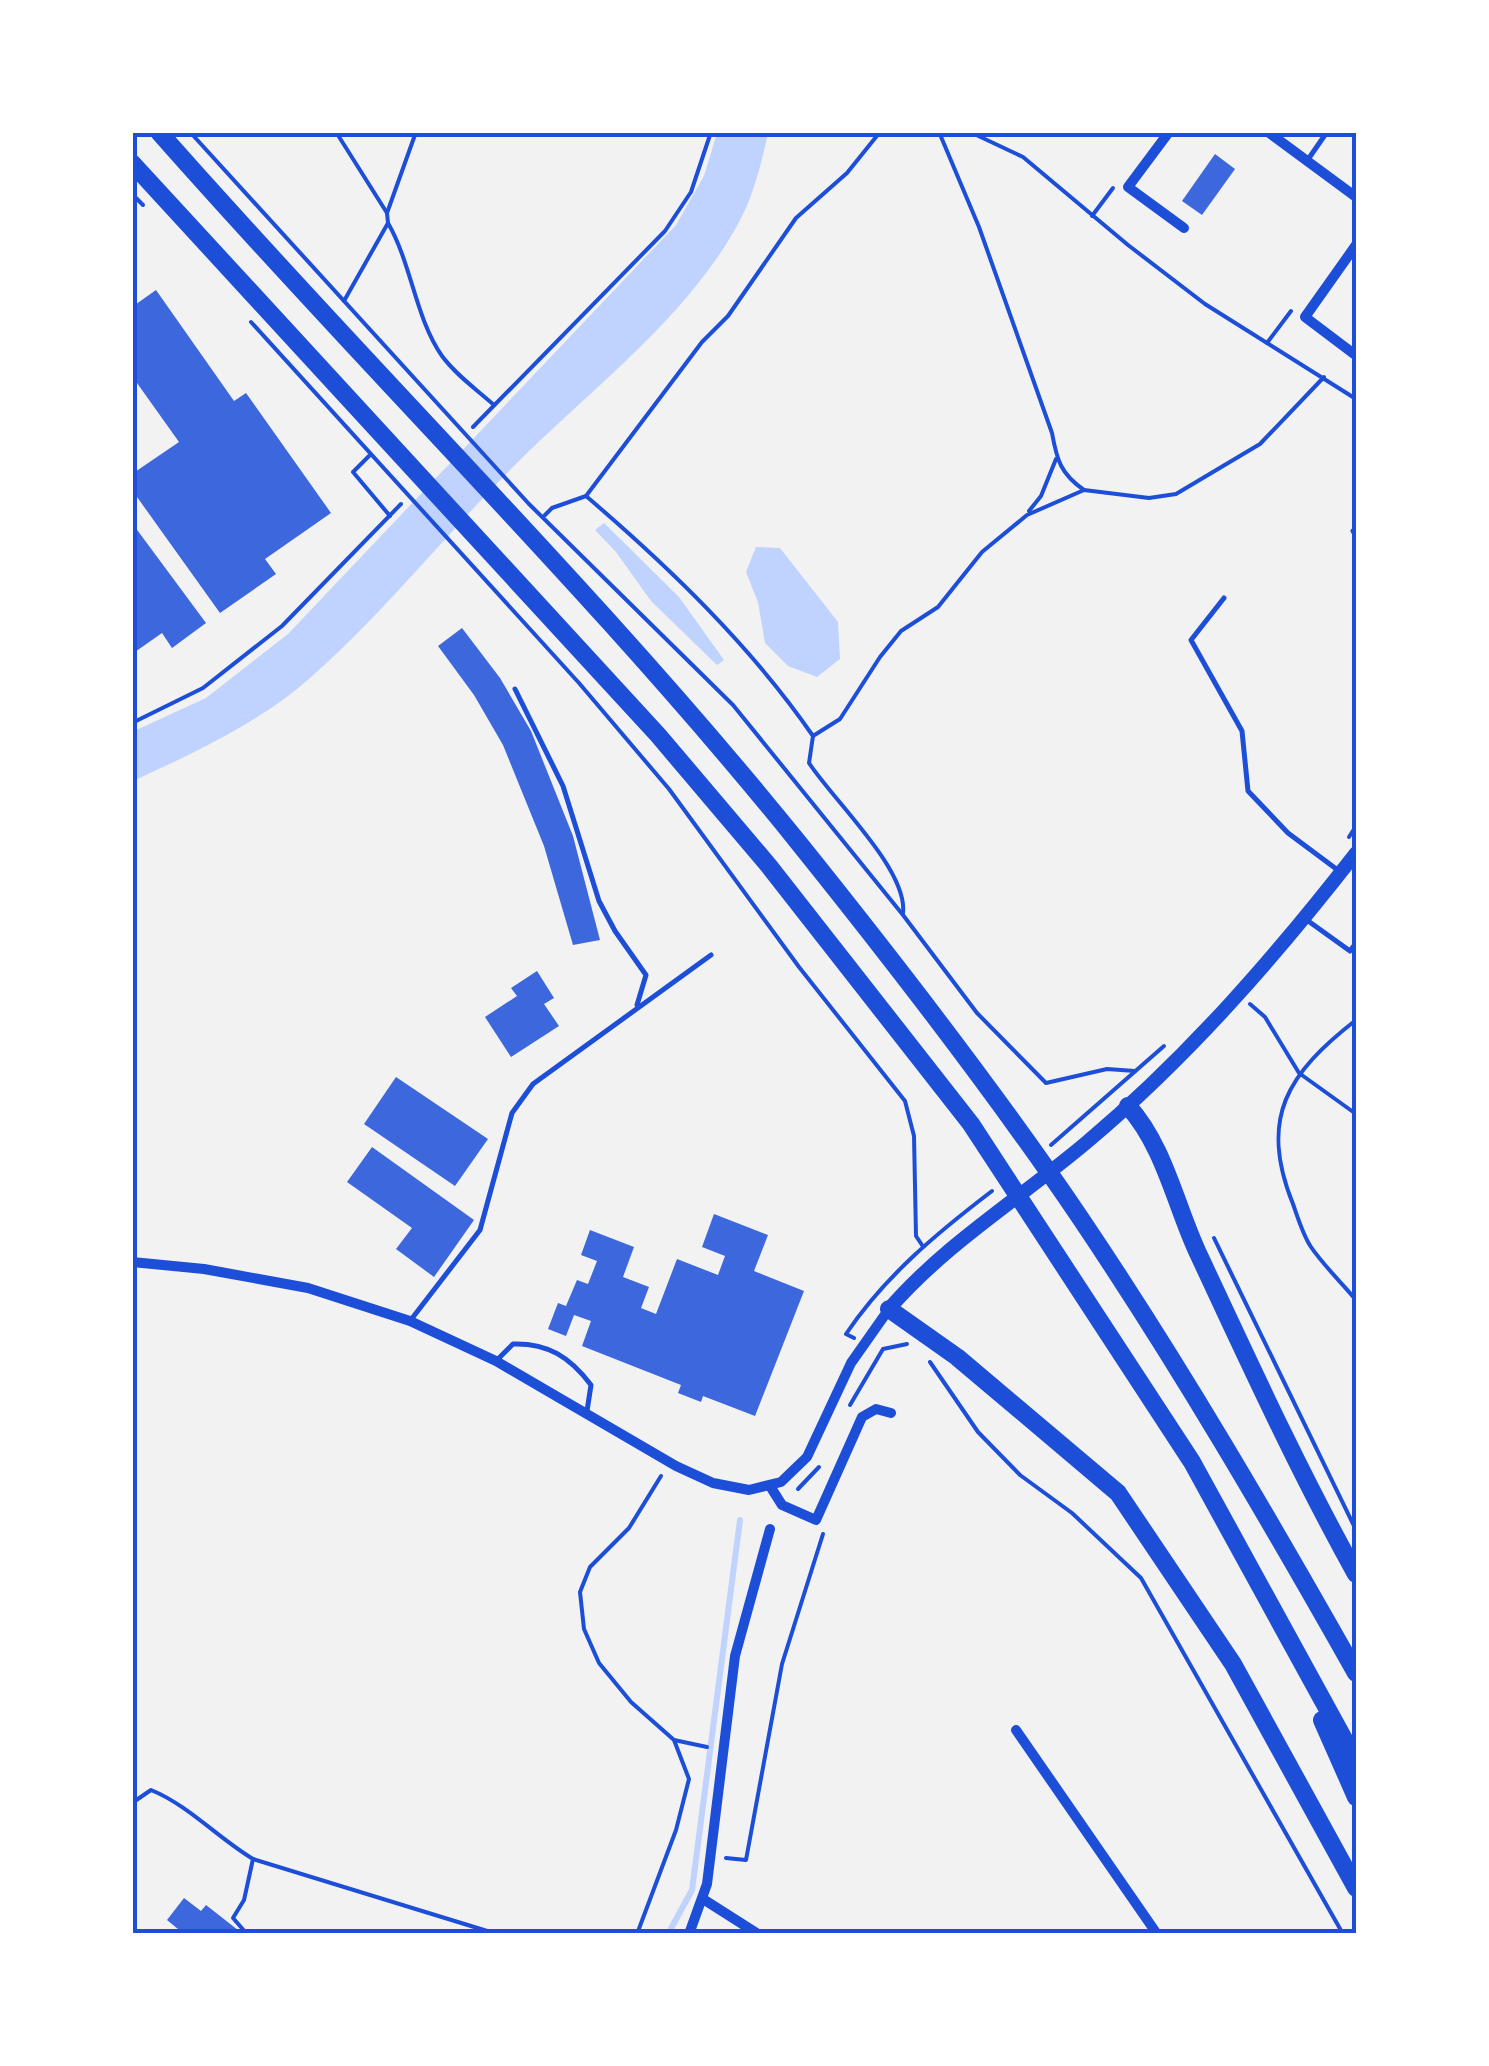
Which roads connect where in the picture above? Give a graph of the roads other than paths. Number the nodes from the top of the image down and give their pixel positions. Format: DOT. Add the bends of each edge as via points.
graph roads {
  1 [pos="159,132"];
  2 [pos="1169,132"];
  3 [pos="1268,132"];
  4 [pos="1328,132"];
  5 [pos="1307,161"];
  6 [pos="132,163"];
  7 [pos="1356,197"];
  8 [pos="1184,228"];
  9 [pos="1356,246"];
  10 [pos="1354,354"];
  11 [pos="1224,598"];
  12 [pos="515,690"];
  13 [pos="1356,853"];
  14 [pos="1341,872"];
  15 [pos="1304,918"];
  16 [pos="1356,943"];
  17 [pos="711,955"];
  18 [pos="636,1008"];
  19 [pos="1128,1106"];
  20 [pos="132,1262"];
  21 [pos="890,1309"];
  22 [pos="410,1320"];
  23 [pos="496,1361"];
  24 [pos="891,1413"];
  25 [pos="587,1414"];
  26 [pos="770,1486"];
  27 [pos="770,1528"];
  28 [pos="1356,1574"];
  29 [pos="1273,1606"];
  30 [pos="1356,1673"];
  31 [pos="1016,1730"];
  32 [pos="1356,1760"];
  33 [pos="1356,1797"];
  34 [pos="1356,1888"];
  35 [pos="703,1899"];
  36 [pos="689,1934"];
  37 [pos="758,1934"];
  38 [pos="1156,1934"];
  1 -- 30 [label="highway" via="687,710 797,840 1000,1102 1083,1222 1224,1442"];
  2 -- 8 [label="street" via="1128,187"];
  3 -- 5 [label="street"];
  4 -- 5 [label="lane"];
  5 -- 7 [label="street"];
  6 -- 29 [label="highway" via="658,735 770,866 972,1124 1192,1462"];
  9 -- 10 [label="street" via="1305,318"];
  11 -- 14 [label="lane" via="1191,640 1242,730 1248,791 1288,833"];
  12 -- 18 [label="lane" via="563,786 599,901 646,975"];
  13 -- 14 [label="street"];
  14 -- 15 [label="street"];
  15 -- 16 [label="lane" via="1350,951"];
  15 -- 19 [label="street"];
  17 -- 18 [label="lane"];
  18 -- 22 [label="lane" via="523,1096 512,1113 480,1230"];
  19 -- 21 [label="street" via="923,1273"];
  19 -- 28 [label="highway" via="1148,1130 1195,1246"];
  20 -- 22 [label="street" via="308,1288"];
  21 -- 26 [label="street" via="851,1363 808,1457"];
  21 -- 34 [label="highway" via="1118,1492 1233,1664"];
  22 -- 23 [label="street"];
  23 -- 25 [label="street"];
  23 -- 25 [label="lane" via="513,1344 537,1343 576,1365 591,1385"];
  24 -- 26 [label="street" via="876,1409 862,1417 816,1520 782,1506"];
  25 -- 26 [label="street" via="713,1483 749,1490"];
  27 -- 35 [label="street" via="735,1656"];
  29 -- 32 [label="highway"];
  29 -- 33 [label="highway"];
  31 -- 38 [label="street"];
  35 -- 36 [label="street"];
  35 -- 37 [label="street"];
}
